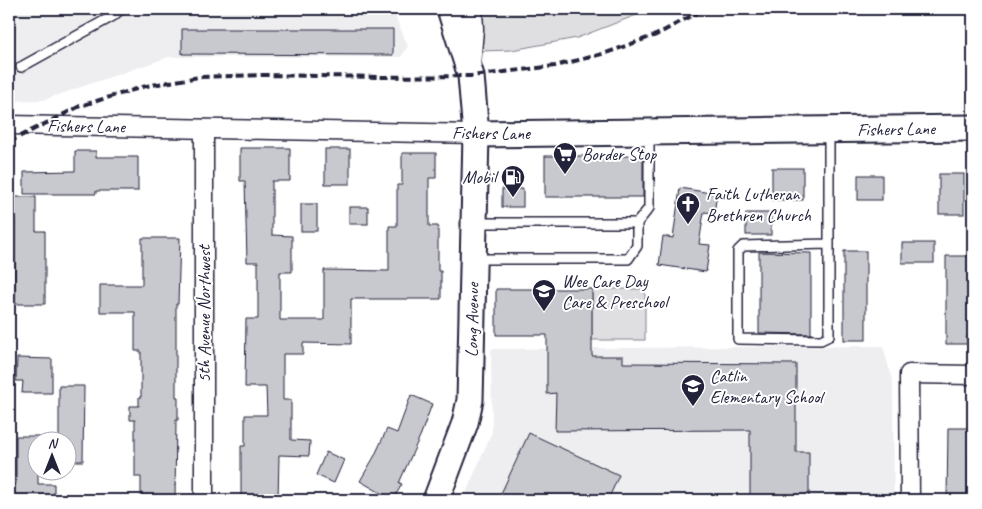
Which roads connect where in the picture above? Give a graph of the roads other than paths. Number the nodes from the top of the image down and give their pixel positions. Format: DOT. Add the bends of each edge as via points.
graph roads {
  1 [pos="121,9"];
  2 [pos="450,9"];
  3 [pos="473,9"];
  4 [pos="21,67"];
  5 [pos="471,76"];
  6 [pos="9,125"];
  7 [pos="973,128"];
  8 [pos="204,129"];
  9 [pos="829,130"];
  10 [pos="649,131"];
  11 [pos="476,134"];
  12 [pos="474,223"];
  13 [pos="638,223"];
  14 [pos="828,244"];
  15 [pos="473,259"];
  16 [pos="973,375"];
  17 [pos="204,500"];
  18 [pos="436,500"];
  19 [pos="910,500"];
  1 -- 4 [label="lane"];
  2 -- 5 [label="street, Long Avenue"];
  3 -- 5 [label="street"];
  5 -- 11 [label="street, Long Avenue"];
  6 -- 8 [label="street, Fishers Lane"];
  7 -- 9 [label="street, Fishers Lane"];
  8 -- 11 [label="street, Fishers Lane"];
  8 -- 17 [label="street, 5th Avenue Northwest"];
  9 -- 10 [label="street, Fishers Lane"];
  9 -- 14 [label="lane"];
  10 -- 11 [label="street, Fishers Lane"];
  10 -- 13 [label="lane" via="649,208"];
  11 -- 12 [label="street, Long Avenue"];
  12 -- 13 [label="lane"];
  12 -- 15 [label="street, Long Avenue"];
  13 -- 15 [label="lane" via="637,246 628,259"];
  14 -- 14 [label="lane" via="829,336 821,340 738,339 738,251 743,246"];
  15 -- 18 [label="street, Long Avenue" via="470,400 465,423"];
  16 -- 19 [label="street" via="909,374"];
}
